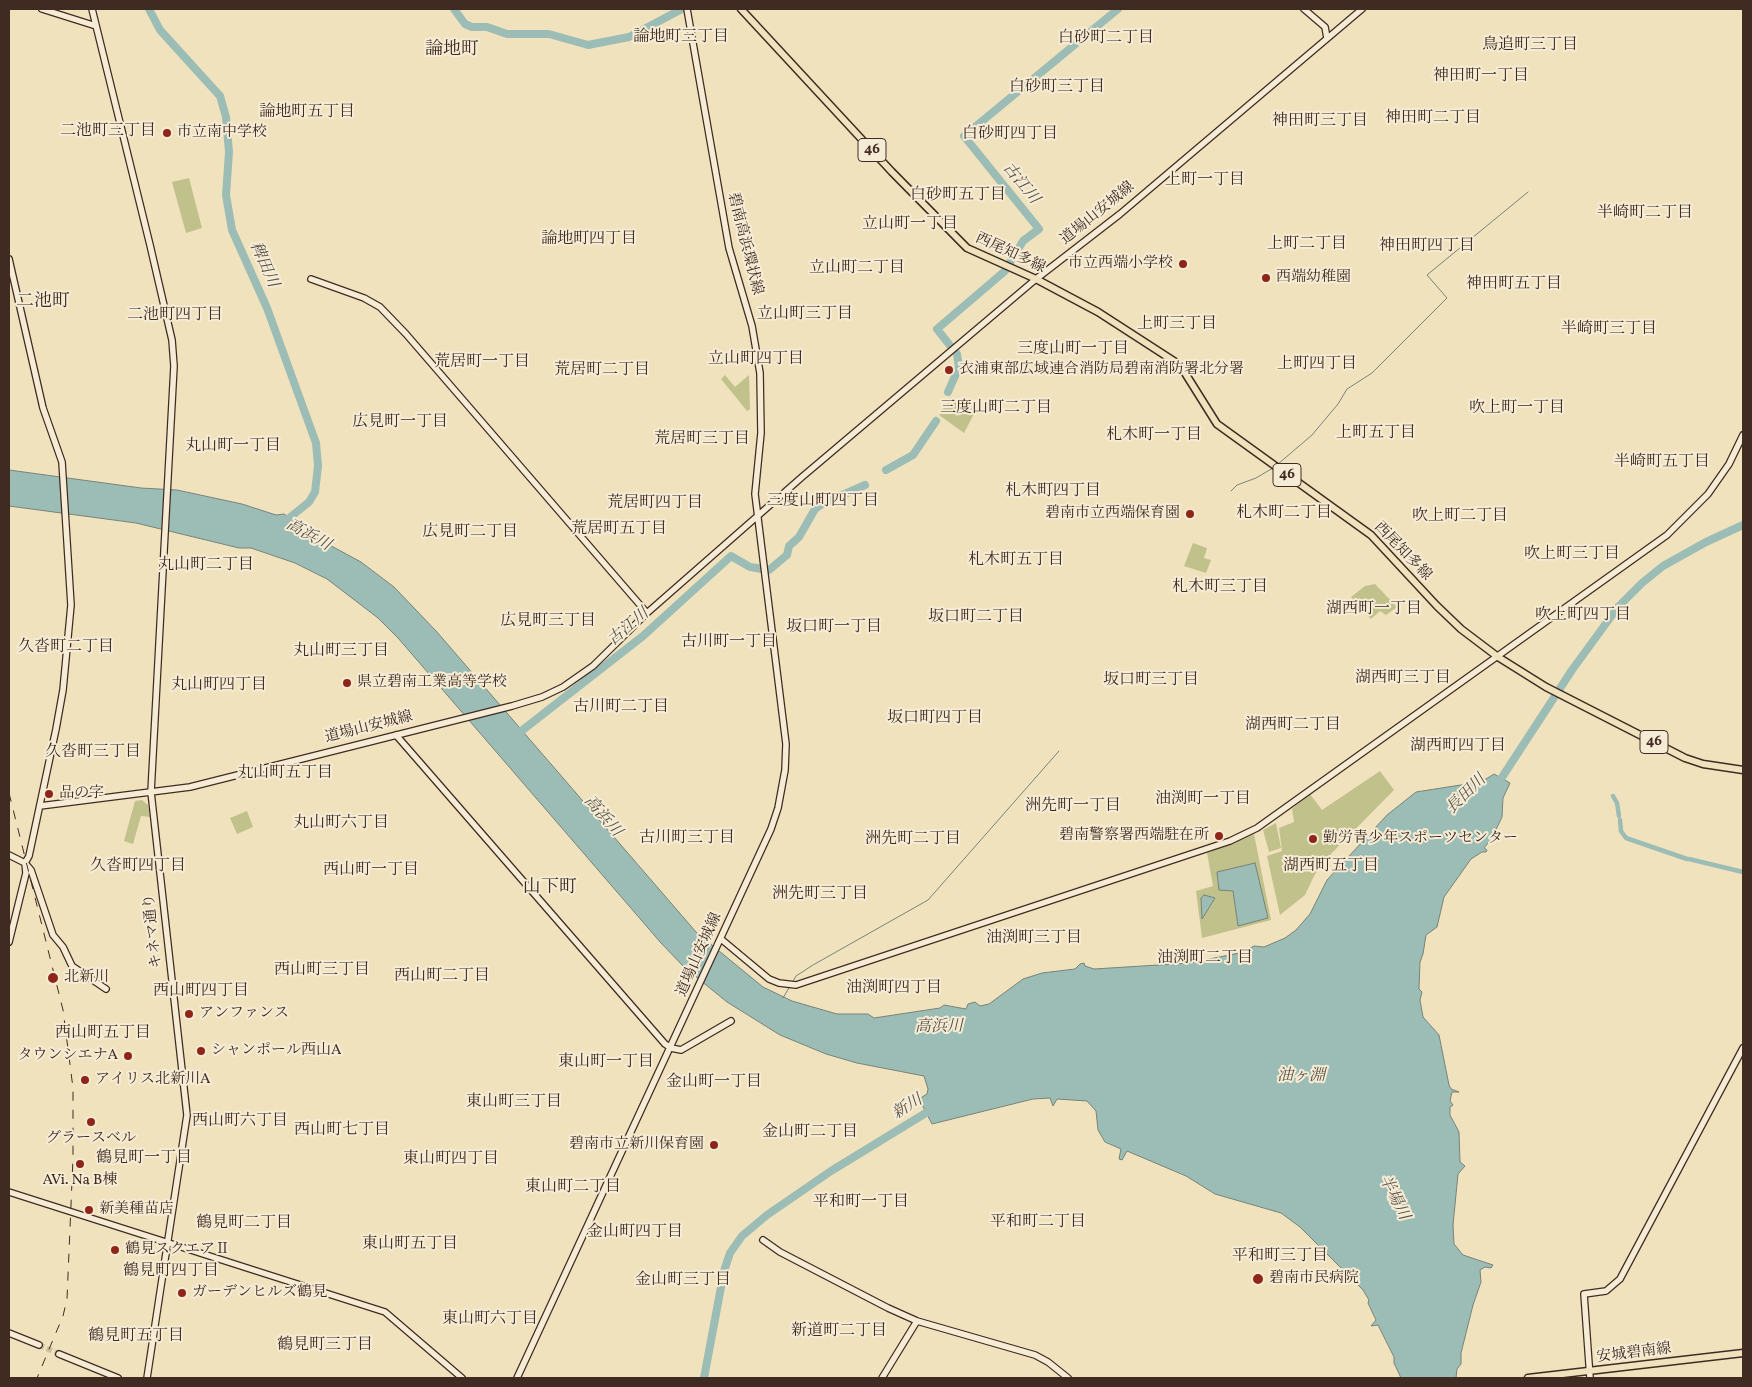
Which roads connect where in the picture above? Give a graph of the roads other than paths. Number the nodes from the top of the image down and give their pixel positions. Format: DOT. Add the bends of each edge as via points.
graph roads {
  1 [pos="42,9"];
  2 [pos="92,9"];
  3 [pos="686,9"];
  4 [pos="741,9"];
  5 [pos="1304,9"];
  6 [pos="1362,9"];
  7 [pos="96,26"];
  8 [pos="1327,38"];
  9 [pos="9,259"];
  10 [pos="311,279"];
  11 [pos="1036,279"];
  12 [pos="1743,435"];
  13 [pos="757,515"];
  14 [pos="647,613"];
  15 [pos="1498,657"];
  16 [pos="396,735"];
  17 [pos="1743,770"];
  18 [pos="151,792"];
  19 [pos="40,806"];
  20 [pos="9,855"];
  21 [pos="25,863"];
  22 [pos="9,942"];
  23 [pos="719,942"];
  24 [pos="106,989"];
  25 [pos="731,1021"];
  26 [pos="671,1048"];
  27 [pos="1743,1048"];
  28 [pos="9,1192"];
  29 [pos="763,1240"];
  30 [pos="168,1243"];
  31 [pos="917,1321"];
  32 [pos="9,1333"];
  33 [pos="39,1345"];
  34 [pos="1743,1353"];
  35 [pos="59,1354"];
  36 [pos="1590,1375"];
  37 [pos="118,1378"];
  38 [pos="147,1378"];
  39 [pos="462,1378"];
  40 [pos="517,1378"];
  41 [pos="882,1378"];
  42 [pos="1068,1378"];
  43 [pos="1528,1378"];
  1 -- 7 [label="street"];
  2 -- 7 [label="street, キネマ通り"];
  3 -- 13 [label="street, 碧南高浜環状線" via="729,248 758,357 761,414 756,474"];
  4 -- 11 [label="main road, 西尾知多線 / 46" via="966,248"];
  5 -- 8 [label="street" via="1325,27"];
  6 -- 8 [label="street, 道場山安城線"];
  7 -- 18 [label="street, キネマ通り" via="172,340 174,381"];
  8 -- 11 [label="street, 道場山安城線" via="1120,214"];
  9 -- 19 [label="street" via="43,408 63,467 67,521 71,605 63,690"];
  10 -- 14 [label="street" via="380,307"];
  11 -- 13 [label="street, 道場山安城線"];
  11 -- 15 [label="main road, 西尾知多線 / 46" via="1098,312 1180,365 1217,424 1376,539 1437,606"];
  12 -- 15 [label="street" via="1722,475 1685,519"];
  13 -- 14 [label="street, 道場山安城線"];
  13 -- 23 [label="street, 道場山安城線" via="786,744 785,770 771,828"];
  14 -- 16 [label="street, 道場山安城線" via="593,666 563,687 512,706"];
  15 -- 17 [label="main road, 西尾知多線 / 46" via="1546,688 1690,760"];
  15 -- 23 [label="street" via="1266,823 1230,841 796,985 769,979"];
  16 -- 18 [label="street, 道場山安城線" via="213,782"];
  16 -- 26 [label="street" via="596,967"];
  18 -- 19 [label="street, 道場山安城線"];
  18 -- 30 [label="street, キネマ通り" via="187,1115"];
  19 -- 21 [label="street"];
  20 -- 21 [label="street"];
  21 -- 22 [label="street" via="26,873"];
  21 -- 24 [label="street" via="31,870 53,935 72,966"];
  23 -- 26 [label="street, 道場山安城線"];
  25 -- 26 [label="street" via="681,1050"];
  26 -- 40 [label="street, 道場山安城線"];
  27 -- 36 [label="street" via="1620,1279 1606,1291 1584,1294"];
  28 -- 30 [label="street"];
  29 -- 31 [label="street"];
  30 -- 38 [label="street, キネマ通り"];
  30 -- 39 [label="street" via="385,1312"];
  31 -- 41 [label="street"];
  31 -- 42 [label="street" via="1035,1355"];
  32 -- 33 [label="street"];
  34 -- 36 [label="main road, 安城碧南線"];
  35 -- 37 [label="street"];
  36 -- 43 [label="main road, 安城碧南線"];
}
